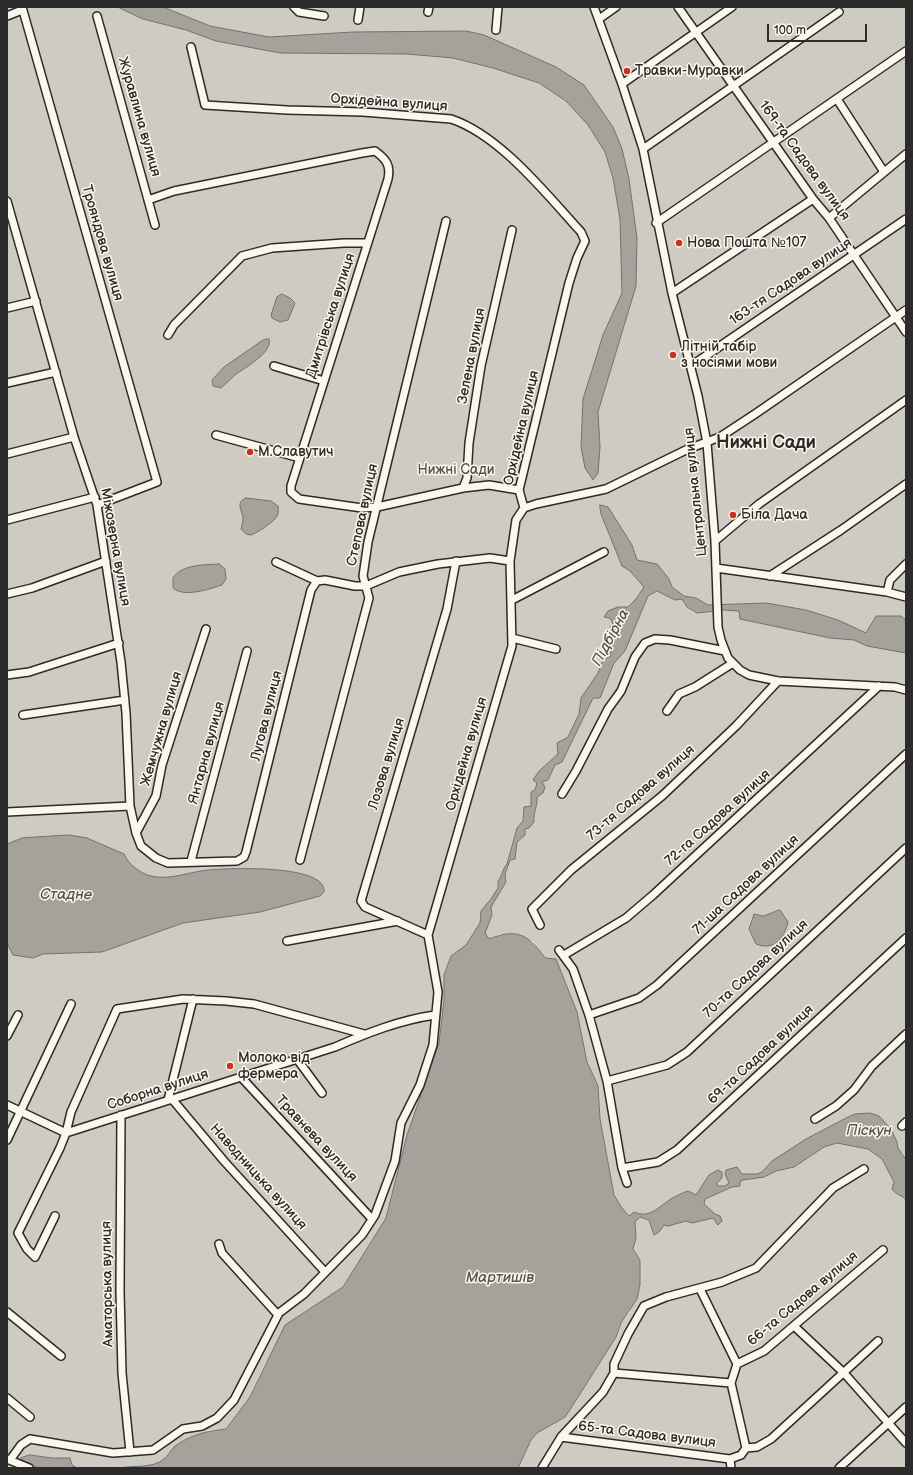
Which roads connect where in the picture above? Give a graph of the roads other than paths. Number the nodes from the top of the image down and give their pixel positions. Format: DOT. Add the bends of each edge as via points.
graph roads {
  1 [pos="294,7"];
  2 [pos="360,7"];
  3 [pos="498,7"];
  4 [pos="594,7"];
  5 [pos="616,7"];
  6 [pos="678,7"];
  7 [pos="732,7"];
  8 [pos="22,9"];
  9 [pos="839,12"];
  10 [pos="7,16"];
  11 [pos="97,16"];
  12 [pos="324,16"];
  13 [pos="358,20"];
  14 [pos="599,20"];
  15 [pos="496,30"];
  16 [pos="696,33"];
  17 [pos="191,47"];
  18 [pos="906,51"];
  19 [pos="622,84"];
  20 [pos="734,85"];
  21 [pos="837,99"];
  22 [pos="773,142"];
  23 [pos="643,149"];
  24 [pos="906,154"];
  25 [pos="884,172"];
  26 [pos="813,199"];
  27 [pos="148,200"];
  28 [pos="7,201"];
  29 [pos="829,218"];
  30 [pos="906,219"];
  31 [pos="446,221"];
  32 [pos="656,223"];
  33 [pos="155,225"];
  34 [pos="512,230"];
  35 [pos="367,243"];
  36 [pos="854,256"];
  37 [pos="672,293"];
  38 [pos="36,300"];
  39 [pos="7,308"];
  40 [pos="906,310"];
  41 [pos="896,317"];
  42 [pos="906,332"];
  43 [pos="168,335"];
  44 [pos="274,366"];
  45 [pos="691,366"];
  46 [pos="56,372"];
  47 [pos="324,381"];
  48 [pos="7,383"];
  49 [pos="906,400"];
  50 [pos="216,435"];
  51 [pos="74,438"];
  52 [pos="707,443"];
  53 [pos="7,454"];
  54 [pos="300,458"];
  55 [pos="906,484"];
  56 [pos="464,488"];
  57 [pos="519,490"];
  58 [pos="95,498"];
  59 [pos="97,505"];
  60 [pos="377,507"];
  61 [pos="524,508"];
  62 [pos="7,520"];
  63 [pos="715,540"];
  64 [pos="604,552"];
  65 [pos="106,561"];
  66 [pos="456,561"];
  67 [pos="510,561"];
  68 [pos="276,562"];
  69 [pos="906,564"];
  70 [pos="716,568"];
  71 [pos="770,576"];
  72 [pos="317,581"];
  73 [pos="366,586"];
  74 [pos="887,592"];
  75 [pos="7,594"];
  76 [pos="906,596"];
  77 [pos="512,600"];
  78 [pos="206,628"];
  79 [pos="512,638"];
  80 [pos="119,643"];
  81 [pos="556,649"];
  82 [pos="247,651"];
  83 [pos="725,651"];
  84 [pos="732,664"];
  85 [pos="7,675"];
  86 [pos="778,681"];
  87 [pos="879,686"];
  88 [pos="906,690"];
  89 [pos="125,700"];
  90 [pos="667,711"];
  91 [pos="22,715"];
  92 [pos="906,754"];
  93 [pos="562,794"];
  94 [pos="130,806"];
  95 [pos="7,812"];
  96 [pos="136,833"];
  97 [pos="906,848"];
  98 [pos="300,860"];
  99 [pos="191,861"];
  100 [pos="398,921"];
  101 [pos="540,925"];
  102 [pos="428,935"];
  103 [pos="906,938"];
  104 [pos="287,941"];
  105 [pos="193,999"];
  106 [pos="71,1004"];
  107 [pos="590,1014"];
  108 [pos="18,1015"];
  109 [pos="435,1015"];
  110 [pos="364,1034"];
  111 [pos="906,1034"];
  112 [pos="7,1036"];
  113 [pos="297,1059"];
  114 [pos="241,1077"];
  115 [pos="607,1081"];
  116 [pos="322,1094"];
  117 [pos="170,1100"];
  118 [pos="7,1104"];
  119 [pos="21,1111"];
  120 [pos="121,1115"];
  121 [pos="815,1119"];
  122 [pos="66,1133"];
  123 [pos="7,1140"];
  124 [pos="622,1168"];
  125 [pos="864,1169"];
  126 [pos="626,1183"];
  127 [pos="55,1216"];
  128 [pos="372,1219"];
  129 [pos="219,1244"];
  130 [pos="882,1250"];
  131 [pos="325,1272"];
  132 [pos="700,1289"];
  133 [pos="7,1312"];
  134 [pos="278,1315"];
  135 [pos="794,1326"];
  136 [pos="878,1341"];
  137 [pos="61,1356"];
  138 [pos="737,1364"];
  139 [pos="614,1373"];
  140 [pos="844,1373"];
  141 [pos="732,1383"];
  142 [pos="7,1398"];
  143 [pos="906,1407"];
  144 [pos="30,1417"];
  145 [pos="889,1424"];
  146 [pos="561,1437"];
  147 [pos="906,1443"];
  148 [pos="746,1448"];
  149 [pos="130,1452"];
  150 [pos="730,1459"];
  151 [pos="8,1460"];
  152 [pos="29,1468"];
  153 [pos="542,1468"];
  154 [pos="731,1468"];
  155 [pos="840,1468"];
  1 -- 12 [label="street" via="299,12"];
  2 -- 13 [label="street"];
  3 -- 15 [label="street"];
  4 -- 14 [label="street, Центральна вулиця"];
  5 -- 14 [label="street"];
  6 -- 16 [label="street, 169-та Садова вулиця"];
  7 -- 16 [label="street"];
  8 -- 10 [label="street"];
  8 -- 59 [label="street, Трояндова вулиця" via="157,482"];
  9 -- 20 [label="street"];
  11 -- 27 [label="street, Журавлина вулиця"];
  14 -- 19 [label="street, Центральна вулиця"];
  16 -- 19 [label="street"];
  16 -- 20 [label="street, 169-та Садова вулиця"];
  17 -- 57 [label="street, Орхідейна вулиця" via="205,105 363,112 451,119 464,123 509,157 544,189 581,232 585,241 569,283"];
  18 -- 21 [label="street"];
  19 -- 23 [label="street, Центральна вулиця"];
  20 -- 22 [label="street, 169-та Садова вулиця"];
  20 -- 23 [label="street"];
  21 -- 22 [label="street"];
  21 -- 25 [label="street"];
  22 -- 26 [label="street, 169-та Садова вулиця"];
  22 -- 32 [label="street"];
  23 -- 32 [label="street, Центральна вулиця"];
  24 -- 25 [label="street"];
  25 -- 29 [label="street"];
  26 -- 29 [label="street, 169-та Садова вулиця"];
  26 -- 37 [label="street"];
  27 -- 33 [label="street, Журавлина вулиця"];
  27 -- 35 [label="street, Дмитрівська вулиця" via="174,191 375,152 386,159 390,173"];
  28 -- 38 [label="street, Міжозерна вулиця"];
  29 -- 36 [label="street, 169-та Садова вулиця"];
  30 -- 36 [label="street, 163-тя Садова вулиця"];
  31 -- 60 [label="street, Степова вулиця"];
  32 -- 37 [label="street, Центральна вулиця"];
  34 -- 56 [label="street, Зелена вулиця" via="481,366"];
  35 -- 43 [label="street" via="272,248 242,256"];
  35 -- 47 [label="street, Дмитрівська вулиця"];
  36 -- 41 [label="street, 169-та Садова вулиця"];
  36 -- 45 [label="street, 163-тя Садова вулиця"];
  37 -- 45 [label="street, Центральна вулиця"];
  38 -- 39 [label="street"];
  38 -- 46 [label="street, Міжозерна вулиця"];
  40 -- 41 [label="street"];
  41 -- 42 [label="street, 169-та Садова вулиця"];
  41 -- 52 [label="street" via="755,414"];
  44 -- 47 [label="street"];
  45 -- 52 [label="street, Центральна вулиця"];
  46 -- 48 [label="street"];
  46 -- 51 [label="street, Міжозерна вулиця"];
  47 -- 54 [label="street, Дмитрівська вулиця"];
  49 -- 63 [label="street" via="759,504"];
  50 -- 54 [label="street"];
  51 -- 53 [label="street"];
  51 -- 58 [label="street, Міжозерна вулиця"];
  52 -- 61 [label="street" via="688,449 606,488"];
  52 -- 63 [label="street, Центральна вулиця"];
  54 -- 60 [label="street, Дмитрівська вулиця" via="291,486 294,496 312,502 362,508"];
  55 -- 71 [label="street"];
  56 -- 57 [label="street, Дмитрівська вулиця" via="490,485"];
  56 -- 60 [label="street, Дмитрівська вулиця"];
  57 -- 61 [label="street, Орхідейна вулиця"];
  58 -- 59 [label="street, Міжозерна вулиця"];
  58 -- 62 [label="street"];
  59 -- 65 [label="street, Міжозерна вулиця"];
  60 -- 73 [label="street, Степова вулиця" via="363,576"];
  61 -- 67 [label="street, Орхідейна вулиця" via="516,520"];
  63 -- 70 [label="street, Центральна вулиця"];
  64 -- 77 [label="street"];
  65 -- 75 [label="street" via="32,588"];
  65 -- 80 [label="street, Міжозерна вулиця"];
  66 -- 67 [label="street" via="490,558"];
  66 -- 73 [label="street" via="399,572"];
  66 -- 100 [label="street, Лозова вулиця" via="447,609 360,901 365,907"];
  67 -- 77 [label="street, Орхідейна вулиця"];
  68 -- 72 [label="street"];
  69 -- 74 [label="street" via="890,580"];
  70 -- 71 [label="street"];
  70 -- 83 [label="street, Центральна вулиця" via="718,627"];
  71 -- 74 [label="street"];
  72 -- 73 [label="street"];
  72 -- 99 [label="street, Лугова вулиця" via="311,590 244,857 237,861"];
  73 -- 98 [label="street, Степова вулиця" via="369,598"];
  74 -- 76 [label="street"];
  77 -- 79 [label="street, Орхідейна вулиця"];
  78 -- 96 [label="street, Жемчужна вулиця" via="162,765 156,796"];
  79 -- 81 [label="street"];
  79 -- 102 [label="street, Орхідейна вулиця" via="512,646 474,781"];
  80 -- 85 [label="street" via="29,672"];
  80 -- 89 [label="street, Міжозерна вулиця"];
  82 -- 99 [label="street, Янтарна вулиця"];
  83 -- 84 [label="street, Центральна вулиця"];
  83 -- 93 [label="street" via="670,640 655,639 645,643 635,657 621,691 608,709"];
  84 -- 86 [label="street, Центральна вулиця" via="749,675"];
  84 -- 90 [label="street" via="679,694"];
  86 -- 87 [label="street, Центральна вулиця"];
  86 -- 101 [label="street, 73-тя Садова вулиця" via="736,726 662,796 571,870 532,909"];
  87 -- 88 [label="street, Центральна вулиця"];
  87 -- 107 [label="street, 72-га Садова вулиця" via="626,918 562,952 574,969"];
  89 -- 91 [label="street"];
  89 -- 94 [label="street, Міжозерна вулиця"];
  92 -- 107 [label="street, 71-ша Садова вулиця" via="657,984 639,998"];
  94 -- 95 [label="street"];
  94 -- 96 [label="street, Міжозерна вулиця"];
  96 -- 99 [label="street, Міжозерна вулиця" via="141,846 150,855 168,862"];
  97 -- 115 [label="street, 70-та Садова вулиця" via="687,1052 667,1065"];
  100 -- 102 [label="street, Лозова вулиця"];
  100 -- 104 [label="street"];
  102 -- 109 [label="street, Орхідейна вулиця" via="438,992"];
  103 -- 124 [label="street, 69-та Садова вулиця" via="678,1150 658,1162"];
  105 -- 110 [label="street" via="254,1004"];
  105 -- 117 [label="street"];
  105 -- 122 [label="street" via="117,1009 71,1112"];
  106 -- 119 [label="street"];
  107 -- 115 [label="street"];
  108 -- 112 [label="street"];
  109 -- 110 [label="street, Соборна вулиця" via="419,1017"];
  109 -- 128 [label="street, Орхідейна вулиця" via="433,1045 420,1085 401,1123 395,1161"];
  110 -- 113 [label="street, Соборна вулиця" via="335,1047"];
  111 -- 121 [label="street" via="872,1066 854,1090 836,1106"];
  113 -- 114 [label="street, Соборна вулиця"];
  113 -- 116 [label="street"];
  114 -- 117 [label="street, Соборна вулиця"];
  114 -- 128 [label="street, Травнева вулиця"];
  115 -- 124 [label="street"];
  117 -- 120 [label="street, Соборна вулиця"];
  117 -- 131 [label="street, Наводницька вулиця"];
  118 -- 119 [label="street"];
  119 -- 122 [label="street"];
  119 -- 123 [label="street"];
  120 -- 122 [label="street, Соборна вулиця"];
  120 -- 149 [label="street, Аматорська вулиця" via="122,1373"];
  122 -- 127 [label="street" via="18,1233 27,1249 35,1256"];
  124 -- 126 [label="street"];
  125 -- 132 [label="street" via="833,1188 756,1268"];
  128 -- 131 [label="street, Орхідейна вулиця" via="362,1235"];
  129 -- 134 [label="street" via="222,1253"];
  130 -- 135 [label="street, 66-та Садова вулиця"];
  131 -- 134 [label="street, Орхідейна вулиця" via="304,1294"];
  132 -- 138 [label="street"];
  132 -- 139 [label="street" via="666,1297 644,1306 614,1364"];
  133 -- 137 [label="street"];
  134 -- 149 [label="street, Орхідейна вулиця" via="234,1400 217,1418 202,1426 183,1429 153,1450"];
  135 -- 138 [label="street, 66-та Садова вулиця" via="764,1351"];
  135 -- 140 [label="street"];
  136 -- 140 [label="street"];
  138 -- 141 [label="street"];
  139 -- 141 [label="street"];
  139 -- 146 [label="street" via="603,1392"];
  140 -- 145 [label="street"];
  140 -- 148 [label="street" via="771,1439 757,1447"];
  141 -- 148 [label="street"];
  142 -- 144 [label="street"];
  143 -- 145 [label="street"];
  145 -- 147 [label="street"];
  145 -- 155 [label="street"];
  146 -- 150 [label="street, 65-та Садова вулиця"];
  146 -- 153 [label="street"];
  148 -- 150 [label="street" via="742,1455"];
  149 -- 151 [label="street, Орхідейна вулиця" via="113,1453 30,1439 21,1444"];
  150 -- 154 [label="street"];
  151 -- 152 [label="street"];
}
